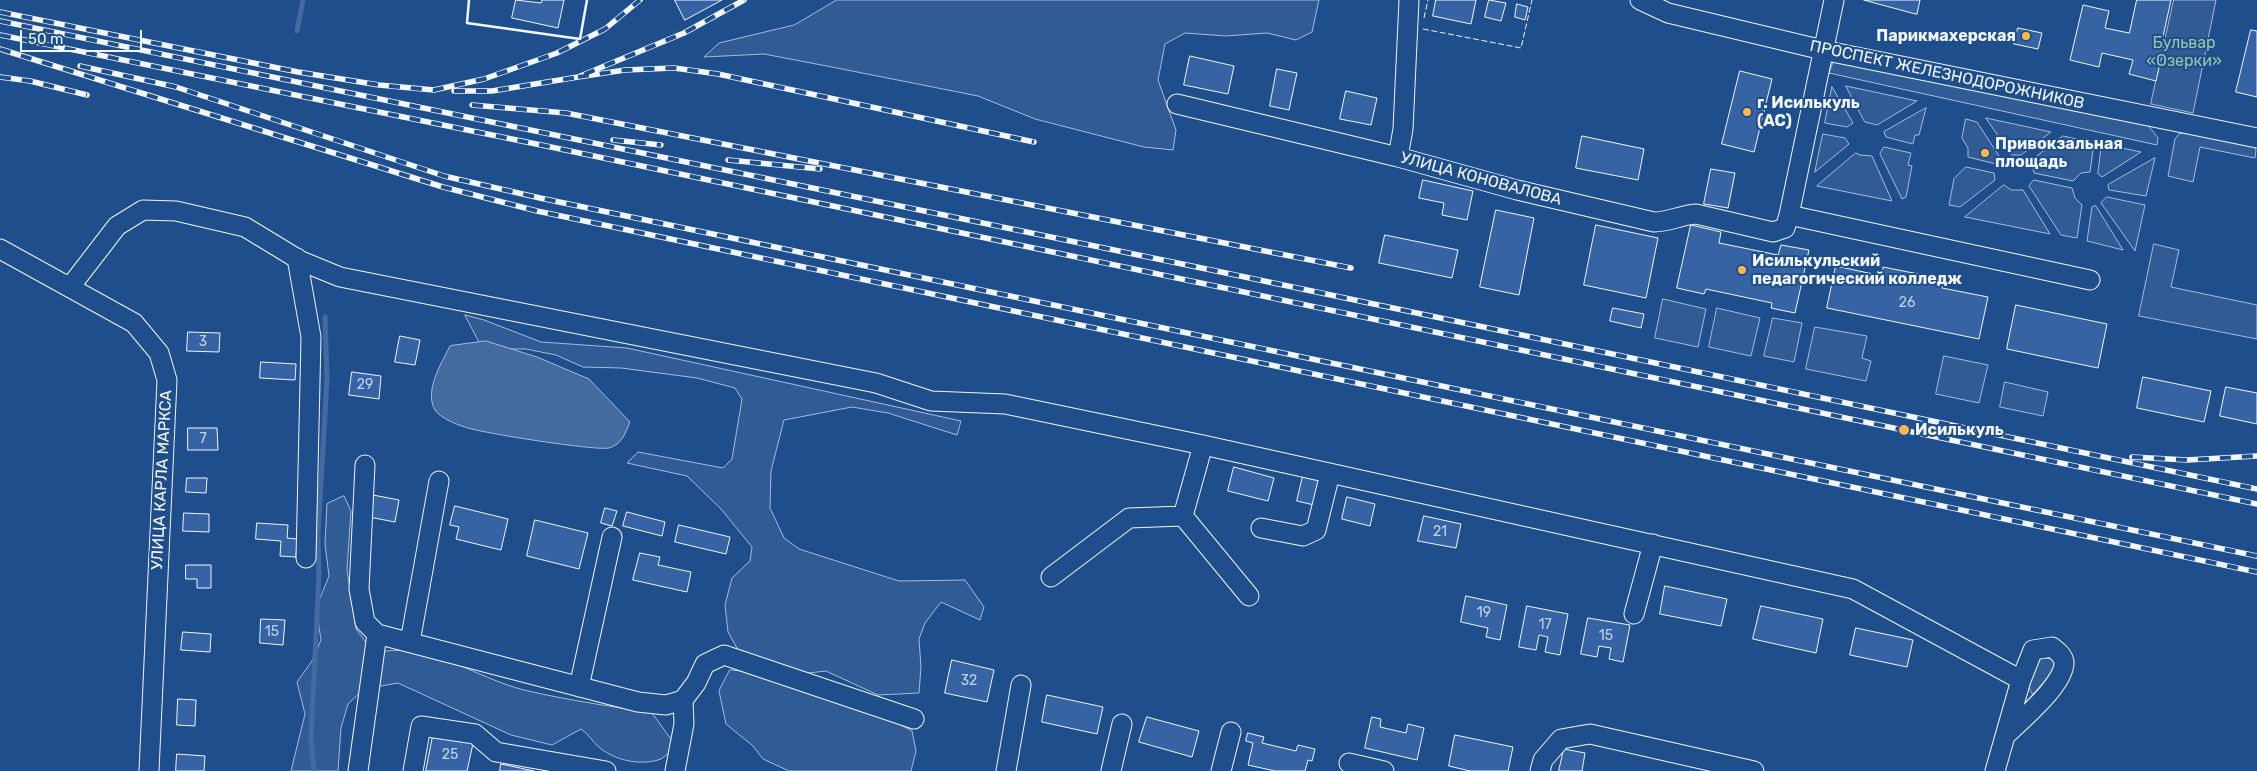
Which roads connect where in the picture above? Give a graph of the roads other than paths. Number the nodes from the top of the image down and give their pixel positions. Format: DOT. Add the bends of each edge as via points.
graph roads {
  1 [pos="1408,0"];
  2 [pos="1640,0"];
  3 [pos="1834,0"];
  4 [pos="1823,50"];
  5 [pos="1177,104"];
  6 [pos="2257,138"];
  7 [pos="1398,157"];
  8 [pos="1787,222"];
  9 [pos="0,249"];
  10 [pos="297,258"];
  11 [pos="2090,280"];
  12 [pos="70,287"];
  13 [pos="1203,445"];
  14 [pos="365,465"];
  15 [pos="1330,474"];
  16 [pos="439,482"];
  17 [pos="1183,516"];
  18 [pos="1260,528"];
  19 [pos="612,537"];
  20 [pos="1653,544"];
  21 [pos="306,558"];
  22 [pos="1051,577"];
  23 [pos="1249,596"];
  24 [pos="1634,614"];
  25 [pos="377,634"];
  26 [pos="410,642"];
  27 [pos="2021,680"];
  28 [pos="1020,685"];
  29 [pos="579,687"];
  30 [pos="683,700"];
  31 [pos="914,719"];
  32 [pos="1122,724"];
  33 [pos="1230,732"];
  34 [pos="2006,735"];
  35 [pos="1349,763"];
  36 [pos="555,767"];
  37 [pos="149,771"];
  38 [pos="358,771"];
  39 [pos="412,771"];
  40 [pos="606,771"];
  41 [pos="675,771"];
  42 [pos="1006,771"];
  43 [pos="1111,771"];
  44 [pos="1221,771"];
  45 [pos="1384,771"];
  46 [pos="1540,771"];
  47 [pos="1754,771"];
  48 [pos="1995,771"];
  1 -- 7 [label="street" via="1403,129"];
  2 -- 4 [label="street, ПРОСПЕКТ ЖЕЛЕЗНОДОРОЖНИКОВ" via="1668,12"];
  3 -- 4 [label="street"];
  4 -- 6 [label="street, ПРОСПЕКТ ЖЕЛЕЗНОДОРОЖНИКОВ"];
  4 -- 8 [label="street"];
  5 -- 7 [label="street, УЛИЦА КОНОВАЛОВА"];
  7 -- 8 [label="street, УЛИЦА КОНОВАЛОВА" via="1517,190 1654,222 1668,222 1683,215 1696,214 1773,232"];
  8 -- 11 [label="street, УЛИЦА КОНОВАЛОВА"];
  9 -- 12 [label="street, УЛИЦА КАРЛА МАРКСА"];
  10 -- 12 [label="street" via="245,227 176,210 143,210 116,226"];
  10 -- 13 [label="street" via="340,277 876,383 931,401 1005,404"];
  10 -- 21 [label="street" via="312,337"];
  12 -- 37 [label="street, УЛИЦА КАРЛА МАРКСА" via="134,323 159,353 167,380"];
  13 -- 15 [label="street"];
  13 -- 17 [label="street"];
  14 -- 25 [label="street" via="359,589 365,622"];
  15 -- 18 [label="street" via="1316,530 1303,536"];
  15 -- 20 [label="street"];
  16 -- 26 [label="street"];
  17 -- 22 [label="street" via="1129,518"];
  17 -- 23 [label="street"];
  19 -- 29 [label="street"];
  20 -- 24 [label="street"];
  20 -- 27 [label="street" via="1853,589"];
  25 -- 26 [label="street"];
  25 -- 38 [label="street"];
  26 -- 29 [label="street"];
  27 -- 34 [label="street"];
  27 -- 34 [label="street" via="2033,650 2044,646 2060,653 2064,662 2054,687"];
  28 -- 42 [label="street"];
  29 -- 30 [label="street" via="638,702 666,705"];
  30 -- 31 [label="street" via="705,664 724,656"];
  30 -- 41 [label="street" via="684,724"];
  32 -- 43 [label="street"];
  33 -- 44 [label="street"];
  34 -- 48 [label="street"];
  35 -- 45 [label="street"];
  36 -- 39 [label="street" via="496,752 475,734 421,726"];
  36 -- 40 [label="street"];
  46 -- 47 [label="street" via="1543,760 1560,739 1590,734"];
}
